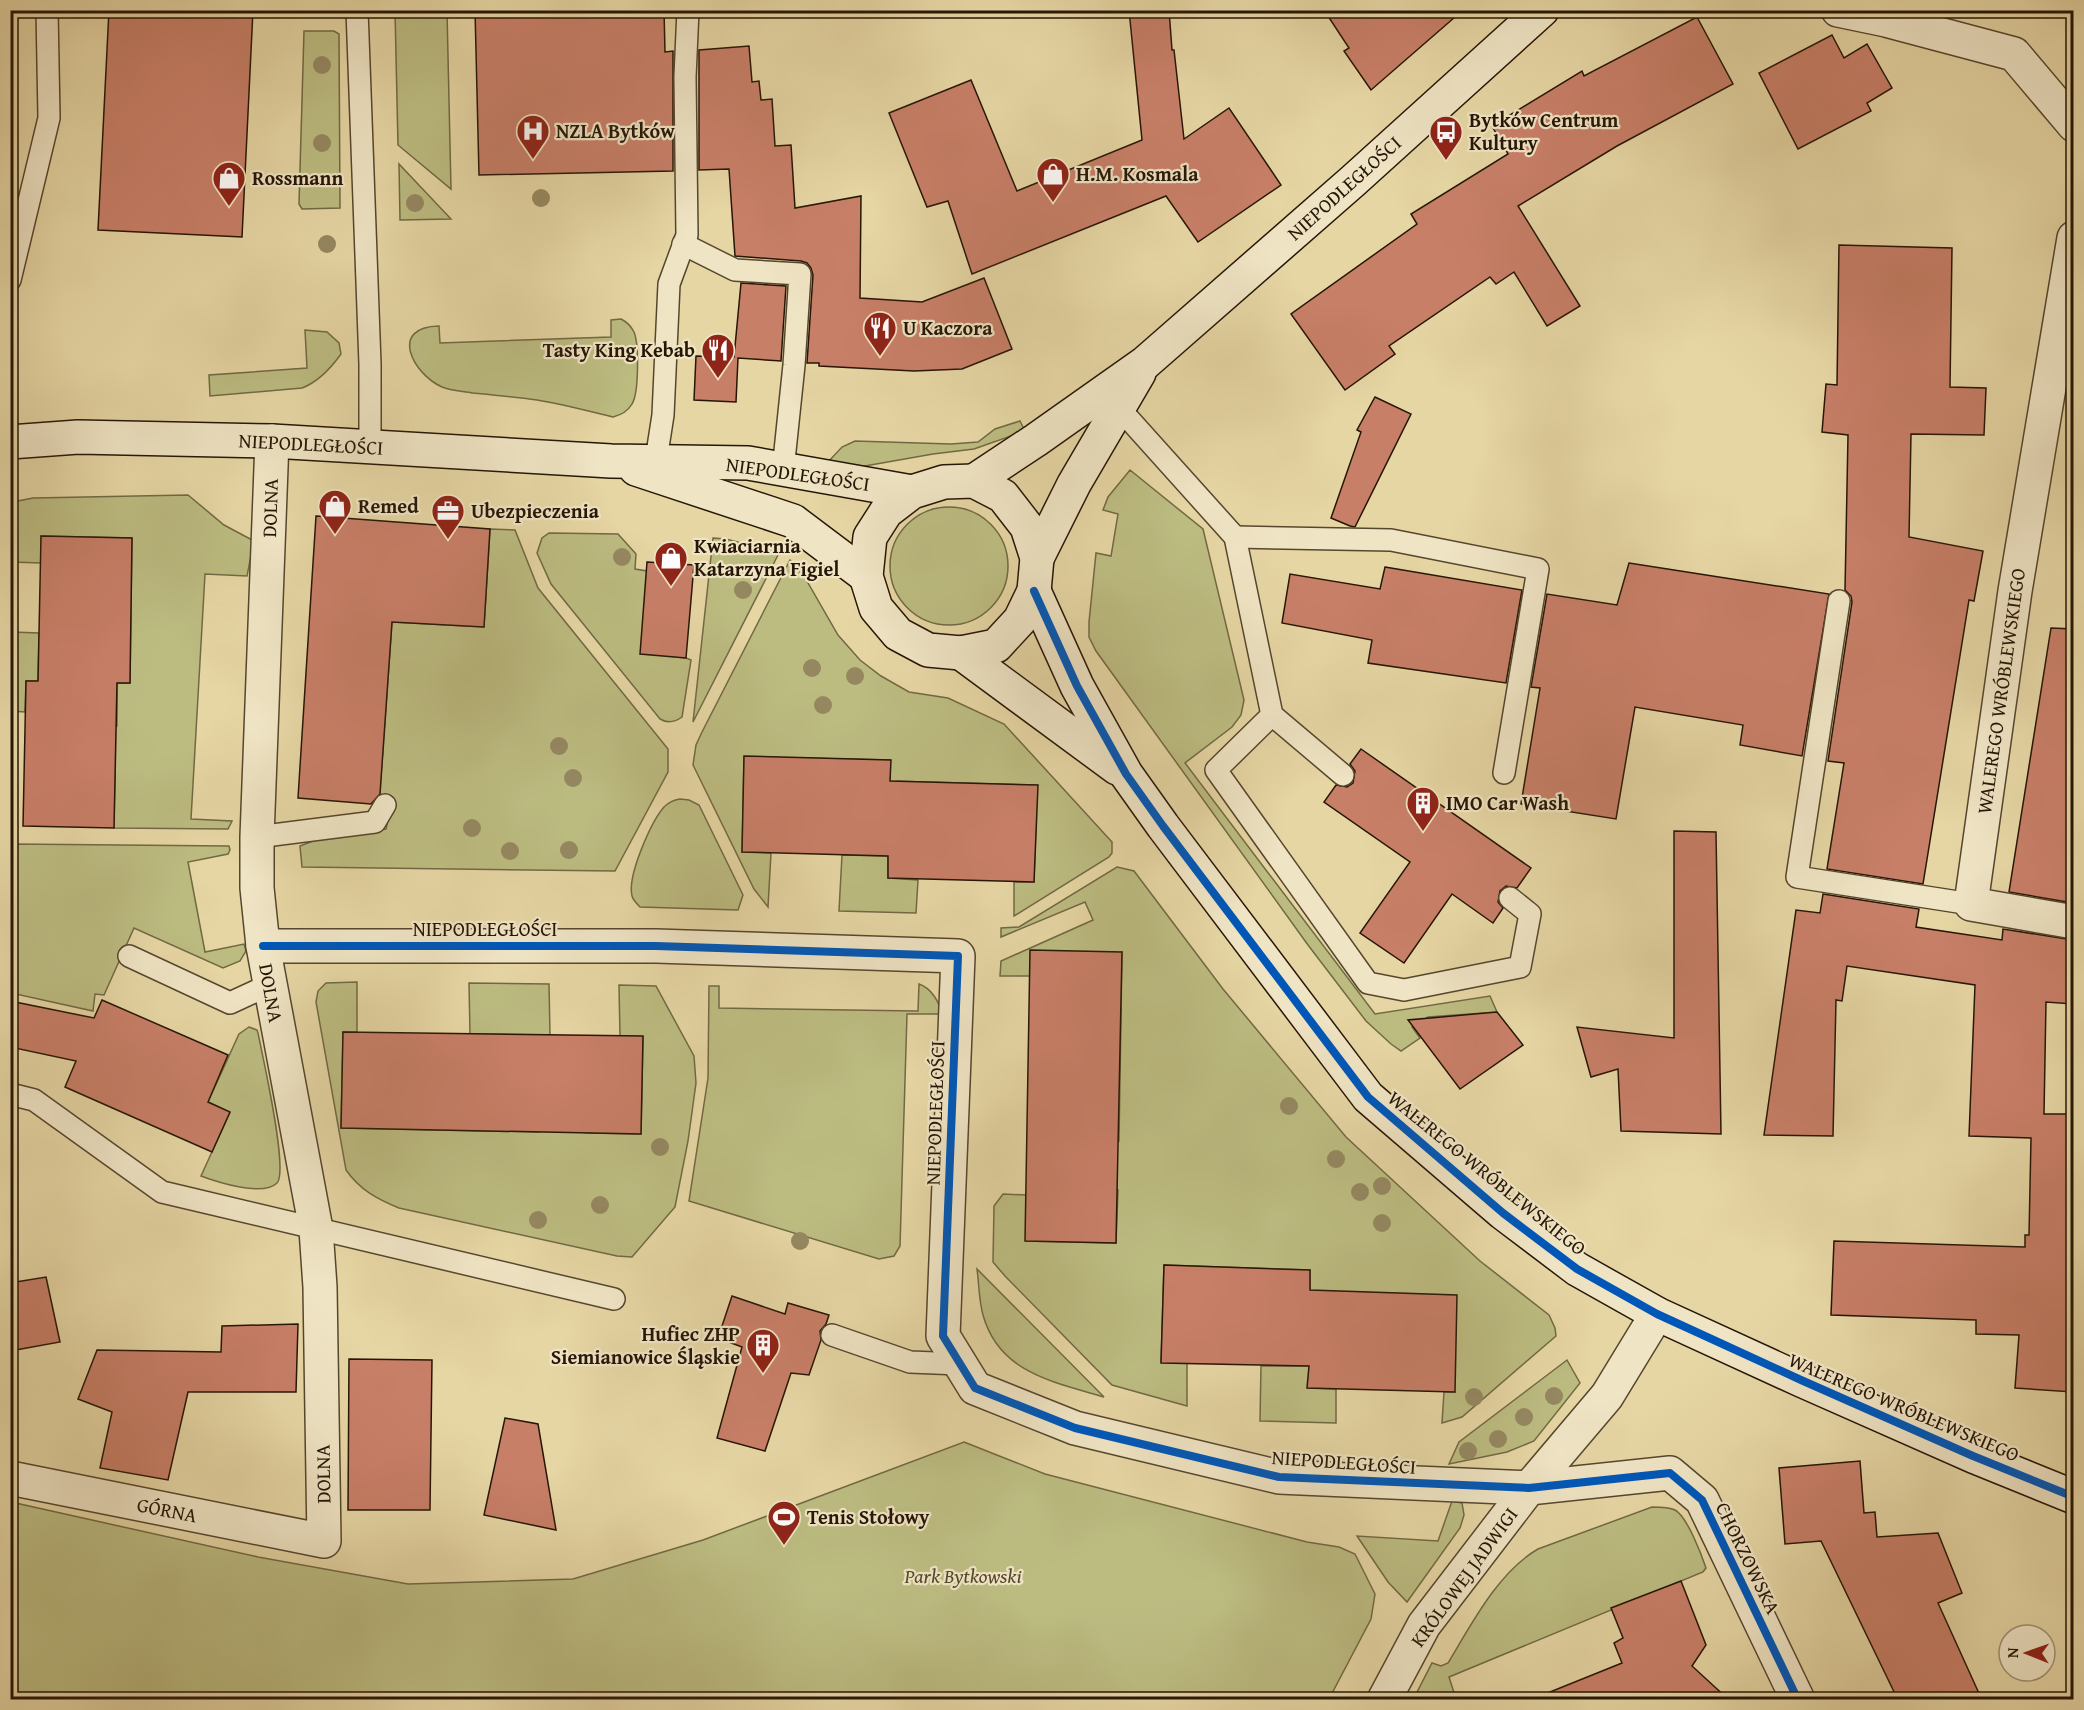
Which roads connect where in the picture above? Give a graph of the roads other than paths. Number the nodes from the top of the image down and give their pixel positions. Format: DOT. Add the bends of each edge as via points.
graph roads {
  1 [pos="47,10"];
  2 [pos="357,10"];
  3 [pos="688,10"];
  4 [pos="1542,10"];
  5 [pos="1838,10"];
  6 [pos="2073,125"];
  7 [pos="2073,238"];
  8 [pos="683,243"];
  9 [pos="10,280"];
  10 [pos="2062,373"];
  11 [pos="1112,400"];
  12 [pos="272,441"];
  13 [pos="10,442"];
  14 [pos="370,447"];
  15 [pos="656,460"];
  16 [pos="611,461"];
  17 [pos="783,470"];
  18 [pos="974,481"];
  19 [pos="912,492"];
  20 [pos="1235,537"];
  21 [pos="1037,558"];
  22 [pos="866,576"];
  23 [pos="1034,591"];
  24 [pos="1839,602"];
  25 [pos="961,653"];
  26 [pos="1272,715"];
  27 [pos="1504,773"];
  28 [pos="1126,774"];
  29 [pos="1343,775"];
  30 [pos="385,805"];
  31 [pos="257,837"];
  32 [pos="1510,898"];
  33 [pos="1971,904"];
  34 [pos="2073,922"];
  35 [pos="264,946"];
  36 [pos="129,956"];
  37 [pos="269,985"];
  38 [pos="10,1094"];
  39 [pos="316,1229"];
  40 [pos="614,1299"];
  41 [pos="1657,1314"];
  42 [pos="832,1335"];
  43 [pos="960,1364"];
  44 [pos="10,1478"];
  45 [pos="1529,1488"];
  46 [pos="2073,1497"];
  47 [pos="324,1541"];
  48 [pos="1384,1700"];
  49 [pos="1798,1700"];
  1 -- 9 [label="lane" via="49,118"];
  2 -- 14 [label="lane"];
  3 -- 8 [label="lane" via="687,235"];
  4 -- 11 [label="street, NIEPODLEGŁOŚCI" via="1145,363"];
  5 -- 6 [label="street" via="2014,54"];
  7 -- 10 [label="street, WALEREGO WRÓBLEWSKIEGO"];
  8 -- 15 [label="lane" via="669,284 663,415"];
  8 -- 17 [label="lane" via="735,270 800,274"];
  10 -- 33 [label="street, WALEREGO WRÓBLEWSKIEGO" via="2015,591"];
  11 -- 18 [label="street, NIEPODLEGŁOŚCI" via="1036,440"];
  11 -- 20 [label="lane"];
  11 -- 21 [label="street, NIEPODLEGŁOŚCI"];
  12 -- 13 [label="street, NIEPODLEGŁOŚCI" via="78,437"];
  12 -- 14 [label="street, NIEPODLEGŁOŚCI"];
  12 -- 31 [label="street, DOLNA"];
  14 -- 16 [label="street, NIEPODLEGŁOŚCI"];
  15 -- 16 [label="street, NIEPODLEGŁOŚCI"];
  15 -- 17 [label="street, NIEPODLEGŁOŚCI" via="748,463"];
  16 -- 22 [label="street, NIEPODLEGŁOŚCI" via="793,521"];
  17 -- 19 [label="street, NIEPODLEGŁOŚCI"];
  18 -- 19 [label="street" via="944,482"];
  18 -- 21 [label="street" via="1004,496 1027,527"];
  19 -- 22 [label="street" via="886,512 870,537"];
  20 -- 26 [label="lane"];
  20 -- 27 [label="lane" via="1391,540 1538,569"];
  21 -- 23 [label="street"];
  22 -- 25 [label="street" via="876,608 898,634 928,650"];
  23 -- 25 [label="street" via="1020,620 996,646"];
  23 -- 28 [label="street, WALEREGO WRÓBLEWSKIEGO" via="1077,686"];
  24 -- 33 [label="lane" via="1797,877"];
  25 -- 28 [label="street, WALEREGO WRÓBLEWSKIEGO"];
  26 -- 29 [label="lane"];
  26 -- 32 [label="lane" via="1216,770 1368,983 1404,990 1520,967 1530,914"];
  28 -- 41 [label="street, WALEREGO WRÓBLEWSKIEGO" via="1368,1097 1503,1213 1577,1269"];
  30 -- 31 [label="lane" via="375,822"];
  31 -- 35 [label="street, DOLNA" via="257,888"];
  33 -- 34 [label="street"];
  35 -- 37 [label="street, DOLNA"];
  35 -- 43 [label="street, NIEPODLEGŁOŚCI" via="656,946 958,956 943,1336"];
  36 -- 37 [label="lane" via="230,1003"];
  37 -- 39 [label="street, DOLNA"];
  38 -- 39 [label="lane" via="34,1100 162,1192"];
  39 -- 40 [label="lane"];
  39 -- 47 [label="street, DOLNA"];
  41 -- 45 [label="street, KRÓLOWEJ JADWIGI" via="1607,1396"];
  41 -- 46 [label="street, WALEREGO WRÓBLEWSKIEGO"];
  42 -- 43 [label="lane" via="910,1362"];
  43 -- 45 [label="street, NIEPODLEGŁOŚCI" via="975,1388 1075,1428 1279,1477"];
  44 -- 47 [label="street, GÓRNA"];
  45 -- 48 [label="street, KRÓLOWEJ JADWIGI" via="1424,1625"];
  45 -- 49 [label="street, CHORZOWSKA" via="1670,1473 1702,1500"];
}
